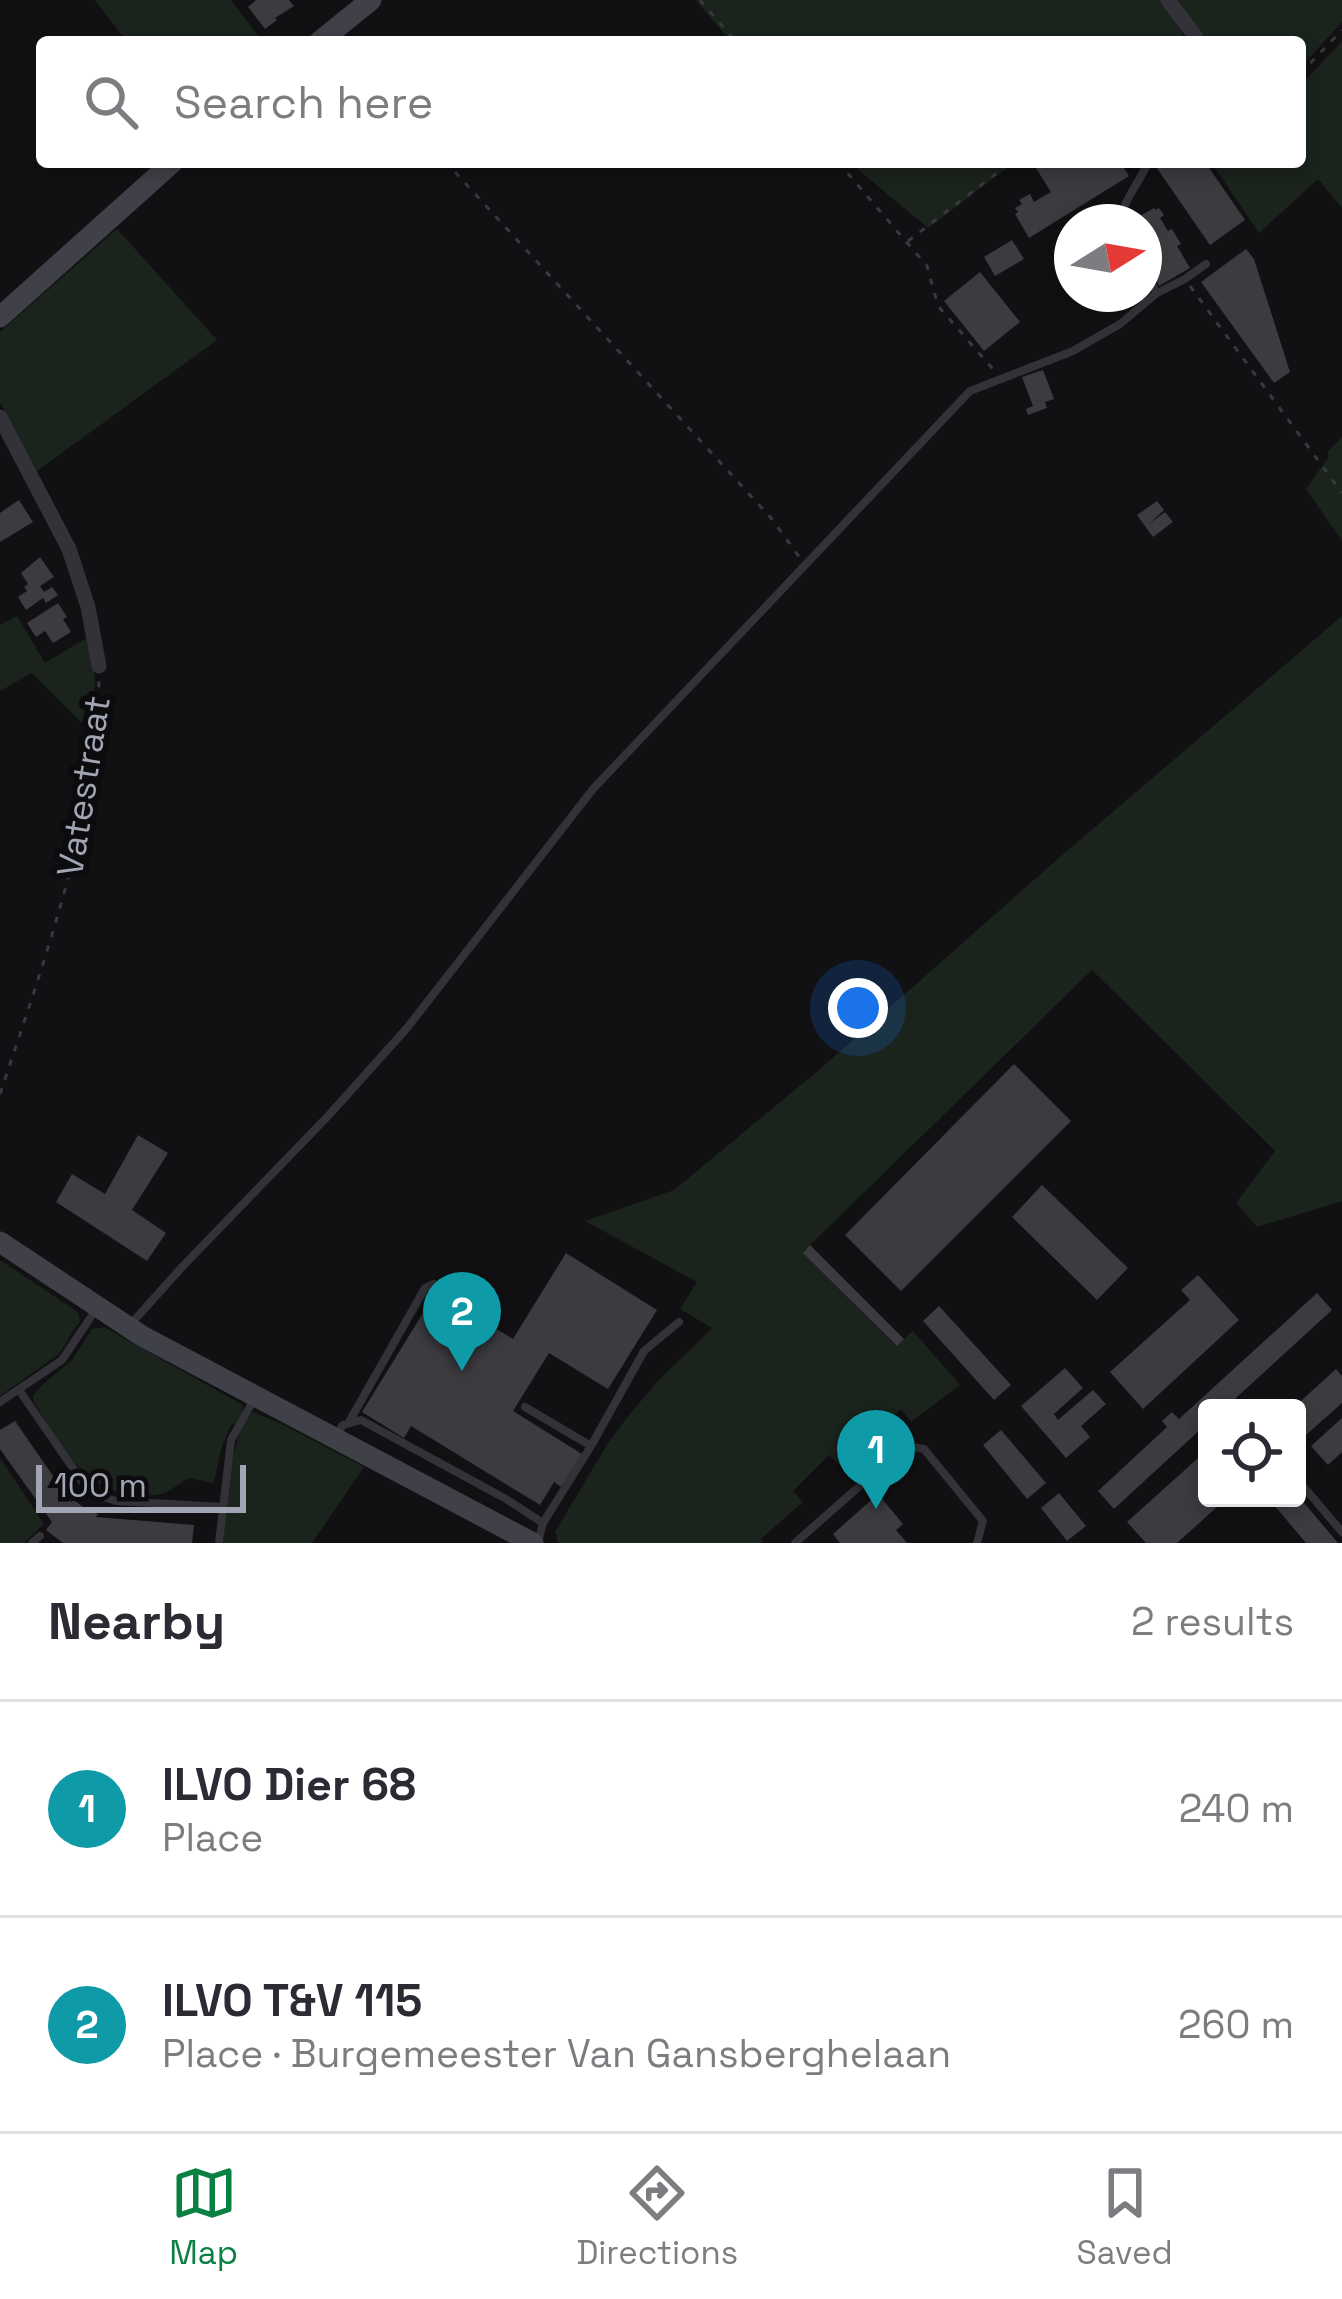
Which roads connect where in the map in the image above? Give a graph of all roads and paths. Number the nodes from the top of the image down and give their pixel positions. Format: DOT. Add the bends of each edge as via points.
graph roads {
  1 [pos="371,0"];
  2 [pos="700,0"];
  3 [pos="1168,0"];
  4 [pos="1342,30"];
  5 [pos="326,36"];
  6 [pos="731,36"];
  7 [pos="1195,36"];
  8 [pos="1306,68"];
  9 [pos="166,168"];
  10 [pos="843,168"];
  11 [pos="1003,168"];
  12 [pos="1146,168"];
  13 [pos="455,172"];
  14 [pos="1127,204"];
  15 [pos="906,242"];
  16 [pos="1206,264"];
  17 [pos="1185,279"];
  18 [pos="1162,290"];
  19 [pos="1134,312"];
  20 [pos="0,317"];
  21 [pos="1001,378"];
  22 [pos="0,417"];
  23 [pos="1342,493"];
  24 [pos="805,565"];
  25 [pos="99,666"];
  26 [pos="0,1094"];
  27 [pos="0,1243"];
  28 [pos="434,1284"];
  29 [pos="98,1306"];
  30 [pos="680,1322"];
  31 [pos="128,1327"];
  32 [pos="19,1390"];
  33 [pos="255,1396"];
  34 [pos="0,1402"];
  35 [pos="525,1407"];
  36 [pos="341,1431"];
  37 [pos="591,1446"];
  38 [pos="1306,1489"];
  39 [pos="223,1507"];
  40 [pos="1342,1532"];
  41 [pos="538,1536"];
  42 [pos="219,1543"];
  43 [pos="795,1543"];
  44 [pos="977,1543"];
  1 -- 5 [label="street"];
  2 -- 6 [label="path"];
  3 -- 7 [label="street"];
  4 -- 8 [label="path"];
  9 -- 20 [label="street"];
  10 -- 15 [label="path"];
  11 -- 15 [label="path"];
  12 -- 14 [label="lane"];
  13 -- 24 [label="path"];
  15 -- 21 [label="path" via="927,266 938,306"];
  16 -- 17 [label="lane"];
  17 -- 18 [label="lane"];
  17 -- 23 [label="path"];
  19 -- 21 [label="lane" via="1073,351"];
  21 -- 24 [label="lane" via="970,391"];
  22 -- 25 [label="street, Vatestraat" via="69,549"];
  24 -- 31 [label="lane" via="593,789 407,1028"];
  25 -- 26 [label="path, Vatestraat" via="82,830"];
  27 -- 29 [label="street"];
  28 -- 36 [label="lane"];
  29 -- 31 [label="street"];
  29 -- 32 [label="lane" via="62,1360"];
  30 -- 37 [label="lane" via="644,1352"];
  31 -- 33 [label="street"];
  32 -- 34 [label="lane"];
  32 -- 39 [label="lane" via="90,1493"];
  33 -- 36 [label="street"];
  33 -- 39 [label="lane" via="230,1440"];
  35 -- 37 [label="lane"];
  36 -- 41 [label="street"];
  37 -- 41 [label="lane"];
  38 -- 40 [label="lane"];
  39 -- 42 [label="lane"];
  43 -- 44 [label="lane" via="905,1446 924,1449 983,1521"];
}
